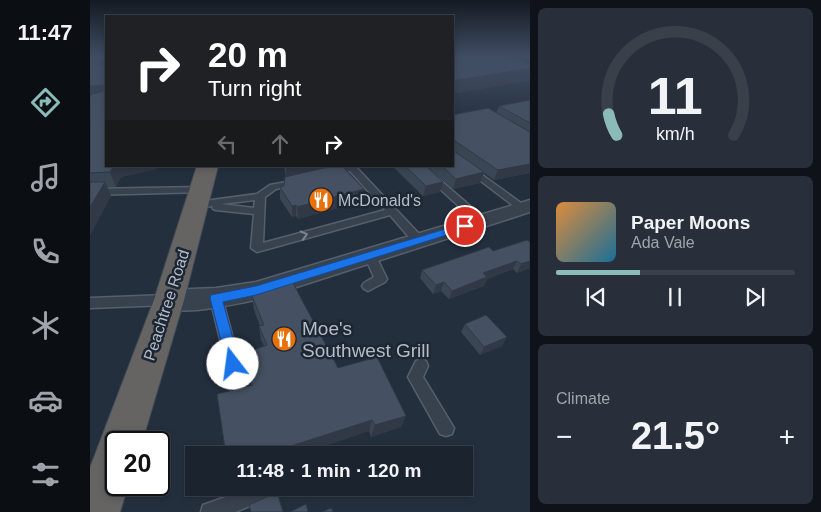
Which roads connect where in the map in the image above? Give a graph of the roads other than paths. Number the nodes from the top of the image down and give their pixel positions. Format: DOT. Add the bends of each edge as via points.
graph roads {
  1 [pos="454,157"];
  2 [pos="208,167"];
  3 [pos="420,167"];
  4 [pos="326,175"];
  5 [pos="308,179"];
  6 [pos="90,192"];
  7 [pos="260,196"];
  8 [pos="199,197"];
  9 [pos="526,207"];
  10 [pos="259,211"];
  11 [pos="393,211"];
  12 [pos="481,221"];
  13 [pos="418,240"];
  14 [pos="370,255"];
  15 [pos="368,286"];
  16 [pos="216,298"];
  17 [pos="169,300"];
  18 [pos="90,302"];
  19 [pos="233,364"];
  20 [pos="421,366"];
  21 [pos="446,428"];
  22 [pos="124,431"];
  23 [pos="105,488"];
  24 [pos="253,496"];
  25 [pos="97,512"];
  26 [pos="106,512"];
  27 [pos="210,512"];
  1 -- 9 [label="lane"];
  2 -- 8 [label="highway, Peachtree Road"];
  3 -- 12 [label="lane"];
  4 -- 11 [label="lane" via="352,168"];
  5 -- 7 [label="lane" via="273,187"];
  6 -- 8 [label="lane"];
  7 -- 8 [label="lane"];
  7 -- 10 [label="lane"];
  8 -- 10 [label="lane"];
  8 -- 17 [label="highway, Peachtree Road"];
  9 -- 12 [label="street"];
  10 -- 11 [label="lane, one-way" via="257,248"];
  11 -- 13 [label="lane"];
  12 -- 13 [label="street"];
  13 -- 14 [label="street"];
  14 -- 15 [label="lane" via="381,280"];
  14 -- 16 [label="street" via="256,290"];
  16 -- 17 [label="street"];
  16 -- 19 [label="lane"];
  17 -- 18 [label="lane"];
  17 -- 22 [label="highway, Peachtree Road"];
  20 -- 21 [label="lane" via="415,377"];
  23 -- 25 [label="highway"];
  24 -- 27 [label="lane"];
  25 -- 26 [label="lane"];
}
